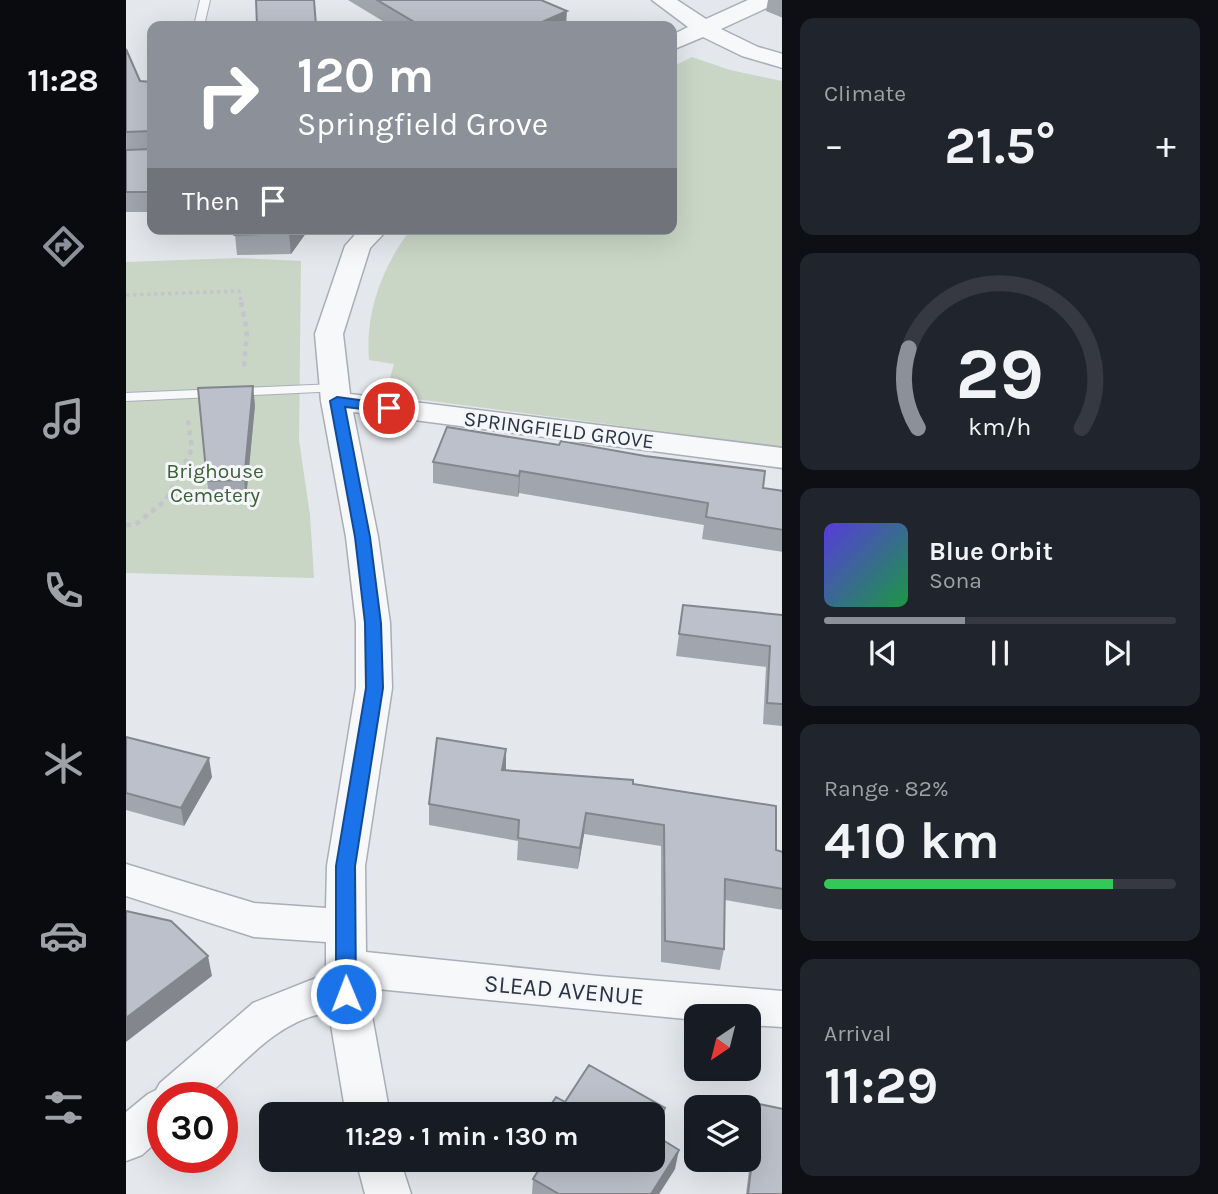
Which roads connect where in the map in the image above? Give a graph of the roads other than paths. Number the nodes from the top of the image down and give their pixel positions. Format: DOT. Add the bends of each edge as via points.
graph roads {
  1 [pos="205,0"];
  2 [pos="663,0"];
  3 [pos="765,0"];
  4 [pos="200,21"];
  5 [pos="701,28"];
  6 [pos="677,40"];
  7 [pos="782,61"];
  8 [pos="368,235"];
  9 [pos="336,395"];
  10 [pos="126,397"];
  11 [pos="782,458"];
  12 [pos="127,881"];
  13 [pos="345,926"];
  14 [pos="346,981"];
  15 [pos="782,1009"];
  16 [pos="192,1082"];
  17 [pos="366,1102"];
  18 [pos="147,1122"];
  19 [pos="126,1140"];
  20 [pos="382,1172"];
  21 [pos="388,1194"];
  1 -- 4 [label="lane"];
  2 -- 5 [label="street"];
  3 -- 5 [label="street"];
  5 -- 6 [label="street"];
  5 -- 7 [label="street"];
  8 -- 9 [label="street" via="358,246 329,334"];
  9 -- 10 [label="lane" via="243,392"];
  9 -- 11 [label="street, SPRINGFIELD GROVE"];
  9 -- 13 [label="street" via="362,537 373,623 374,675 346,866"];
  12 -- 13 [label="street" via="254,920"];
  13 -- 14 [label="street"];
  14 -- 15 [label="street, SLEAD AVENUE"];
  14 -- 16 [label="street, SLEAD AVENUE" via="268,1016"];
  14 -- 17 [label="street"];
  18 -- 19 [label="street"];
  20 -- 21 [label="street"];
}
